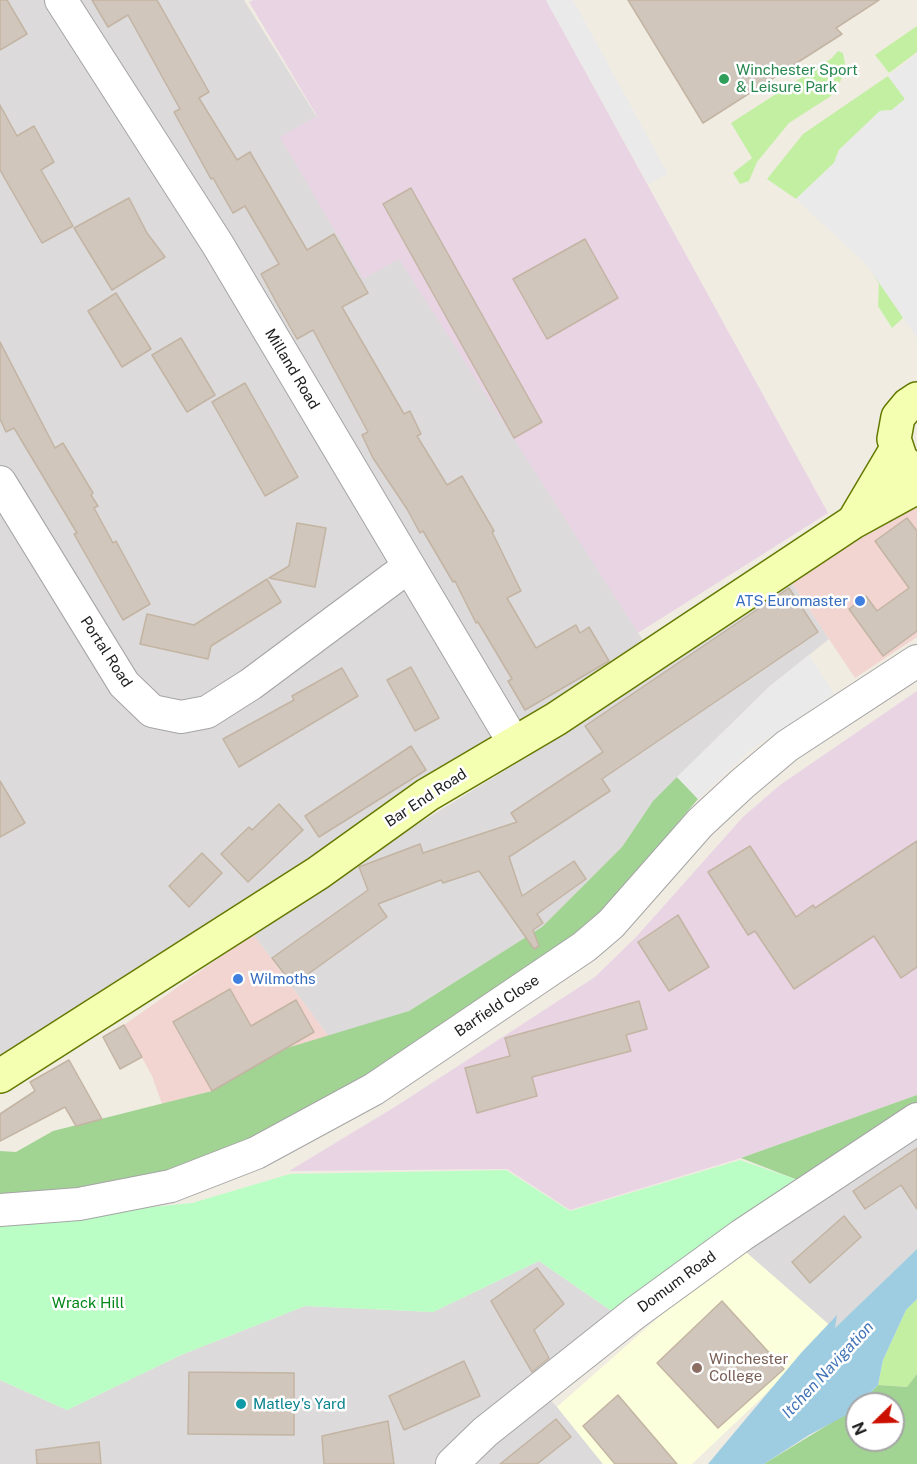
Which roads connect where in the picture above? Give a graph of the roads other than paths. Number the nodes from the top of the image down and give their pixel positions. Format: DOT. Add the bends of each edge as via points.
graph roads {
  1 [pos="61,0"];
  2 [pos="917,399"];
  3 [pos="906,462"];
  4 [pos="0,482"];
  5 [pos="917,487"];
  6 [pos="853,522"];
  7 [pos="408,567"];
  8 [pos="917,661"];
  9 [pos="514,743"];
  10 [pos="0,1076"];
  11 [pos="917,1119"];
  12 [pos="0,1210"];
  13 [pos="452,1464"];
  1 -- 7 [label="street, Milland Road" via="218,245"];
  2 -- 3 [label="main road" via="898,417 894,439"];
  3 -- 6 [label="main road, Bar End Road"];
  4 -- 7 [label="street, Portal Road" via="124,684 152,711 181,717 207,712 251,684"];
  5 -- 6 [label="main road, Bar End Road"];
  6 -- 9 [label="main road, Bar End Road"];
  7 -- 9 [label="street, Milland Road"];
  8 -- 12 [label="street, Barfield Close" via="787,746 760,769 700,823 611,924 584,947 374,1089 256,1153 171,1186 79,1204"];
  9 -- 10 [label="main road, Bar End Road"];
  11 -- 13 [label="street, Domum Road" via="742,1235 635,1313 485,1432"];
}
